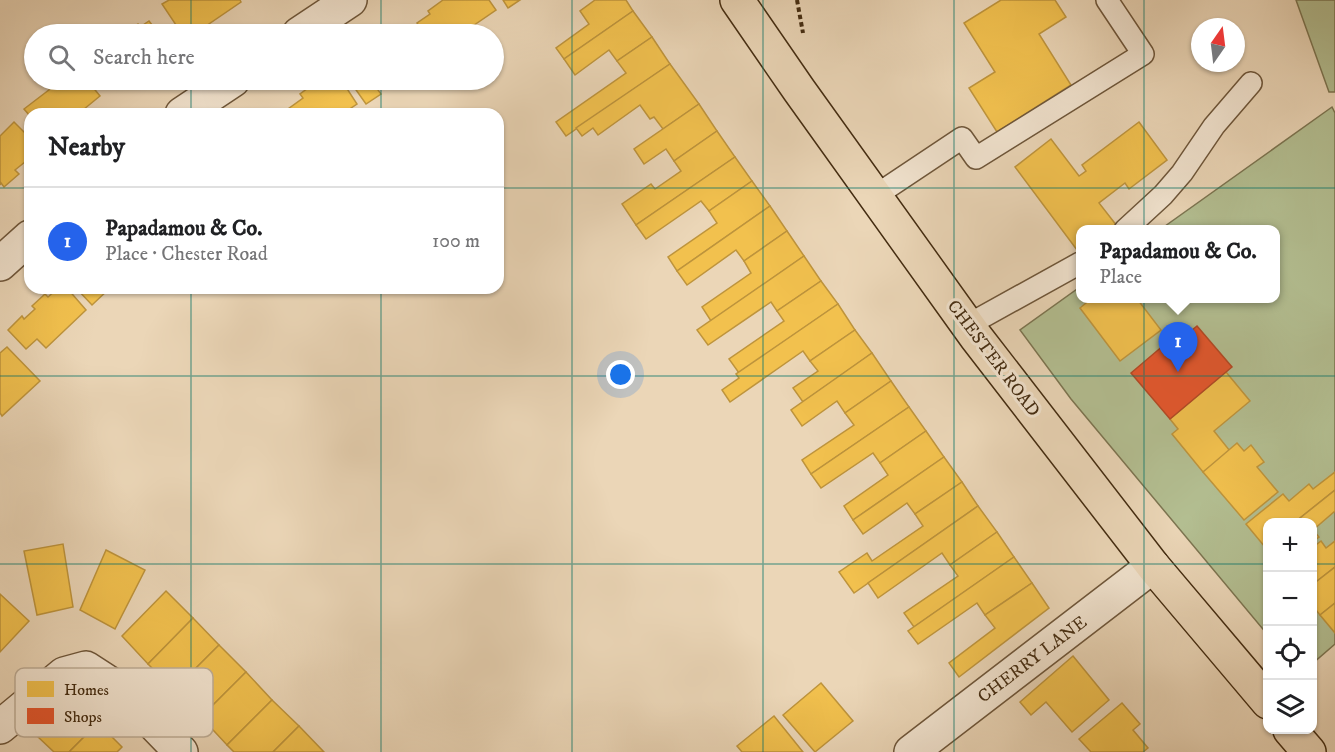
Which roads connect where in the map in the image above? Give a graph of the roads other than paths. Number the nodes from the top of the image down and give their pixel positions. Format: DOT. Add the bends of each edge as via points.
graph roads {
  1 [pos="350,0"];
  2 [pos="737,0"];
  3 [pos="1107,0"];
  4 [pos="314,24"];
  5 [pos="1251,83"];
  6 [pos="218,90"];
  7 [pos="191,108"];
  8 [pos="875,196"];
  9 [pos="1130,225"];
  10 [pos="24,242"];
  11 [pos="0,264"];
  12 [pos="1076,265"];
  13 [pos="968,325"];
  14 [pos="1153,566"];
  15 [pos="1263,696"];
  16 [pos="15,715"];
  17 [pos="0,727"];
  18 [pos="1294,734"];
  19 [pos="166,737"];
  20 [pos="181,752"];
  21 [pos="911,752"];
  22 [pos="1309,752"];
  1 -- 4 [label="street"];
  2 -- 8 [label="highway, CHESTER ROAD"];
  3 -- 8 [label="lane" via="1143,54 976,158 962,138"];
  5 -- 9 [label="lane" via="1214,126 1182,173"];
  6 -- 7 [label="street"];
  8 -- 13 [label="highway, CHESTER ROAD"];
  10 -- 11 [label="street"];
  12 -- 13 [label="lane"];
  13 -- 14 [label="highway, CHESTER ROAD"];
  14 -- 15 [label="highway, CHESTER ROAD"];
  14 -- 21 [label="street, CHERRY LANE"];
  16 -- 17 [label="street"];
  18 -- 22 [label="highway"];
  19 -- 20 [label="street"];
}
